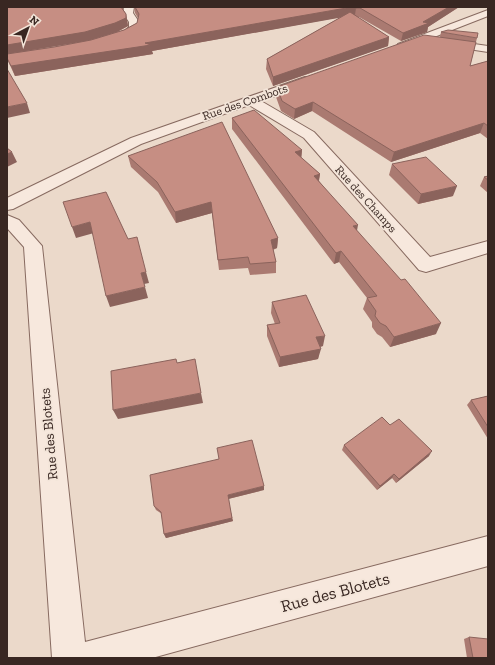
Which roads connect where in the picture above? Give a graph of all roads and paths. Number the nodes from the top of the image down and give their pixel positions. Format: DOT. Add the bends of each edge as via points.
graph roads {
  1 [pos="129,7"];
  2 [pos="488,12"];
  3 [pos="422,39"];
  4 [pos="105,41"];
  5 [pos="395,47"];
  6 [pos="488,49"];
  7 [pos="318,76"];
  8 [pos="250,100"];
  9 [pos="7,205"];
  10 [pos="7,220"];
  11 [pos="488,247"];
  12 [pos="488,551"];
  13 [pos="69,658"];
  14 [pos="89,658"];
  1 -- 4 [label="street" via="128,13 134,22 134,28 122,36"];
  2 -- 3 [label="street"];
  3 -- 5 [label="street"];
  3 -- 6 [label="street"];
  7 -- 8 [label="street, Rue des Combots"];
  8 -- 9 [label="street, Rue des Combots" via="136,141"];
  8 -- 11 [label="street, Rue des Champs" via="309,135 426,265"];
  10 -- 13 [label="street, Rue des Blotets" via="33,246"];
  12 -- 14 [label="street, Rue des Blotets"];
}
